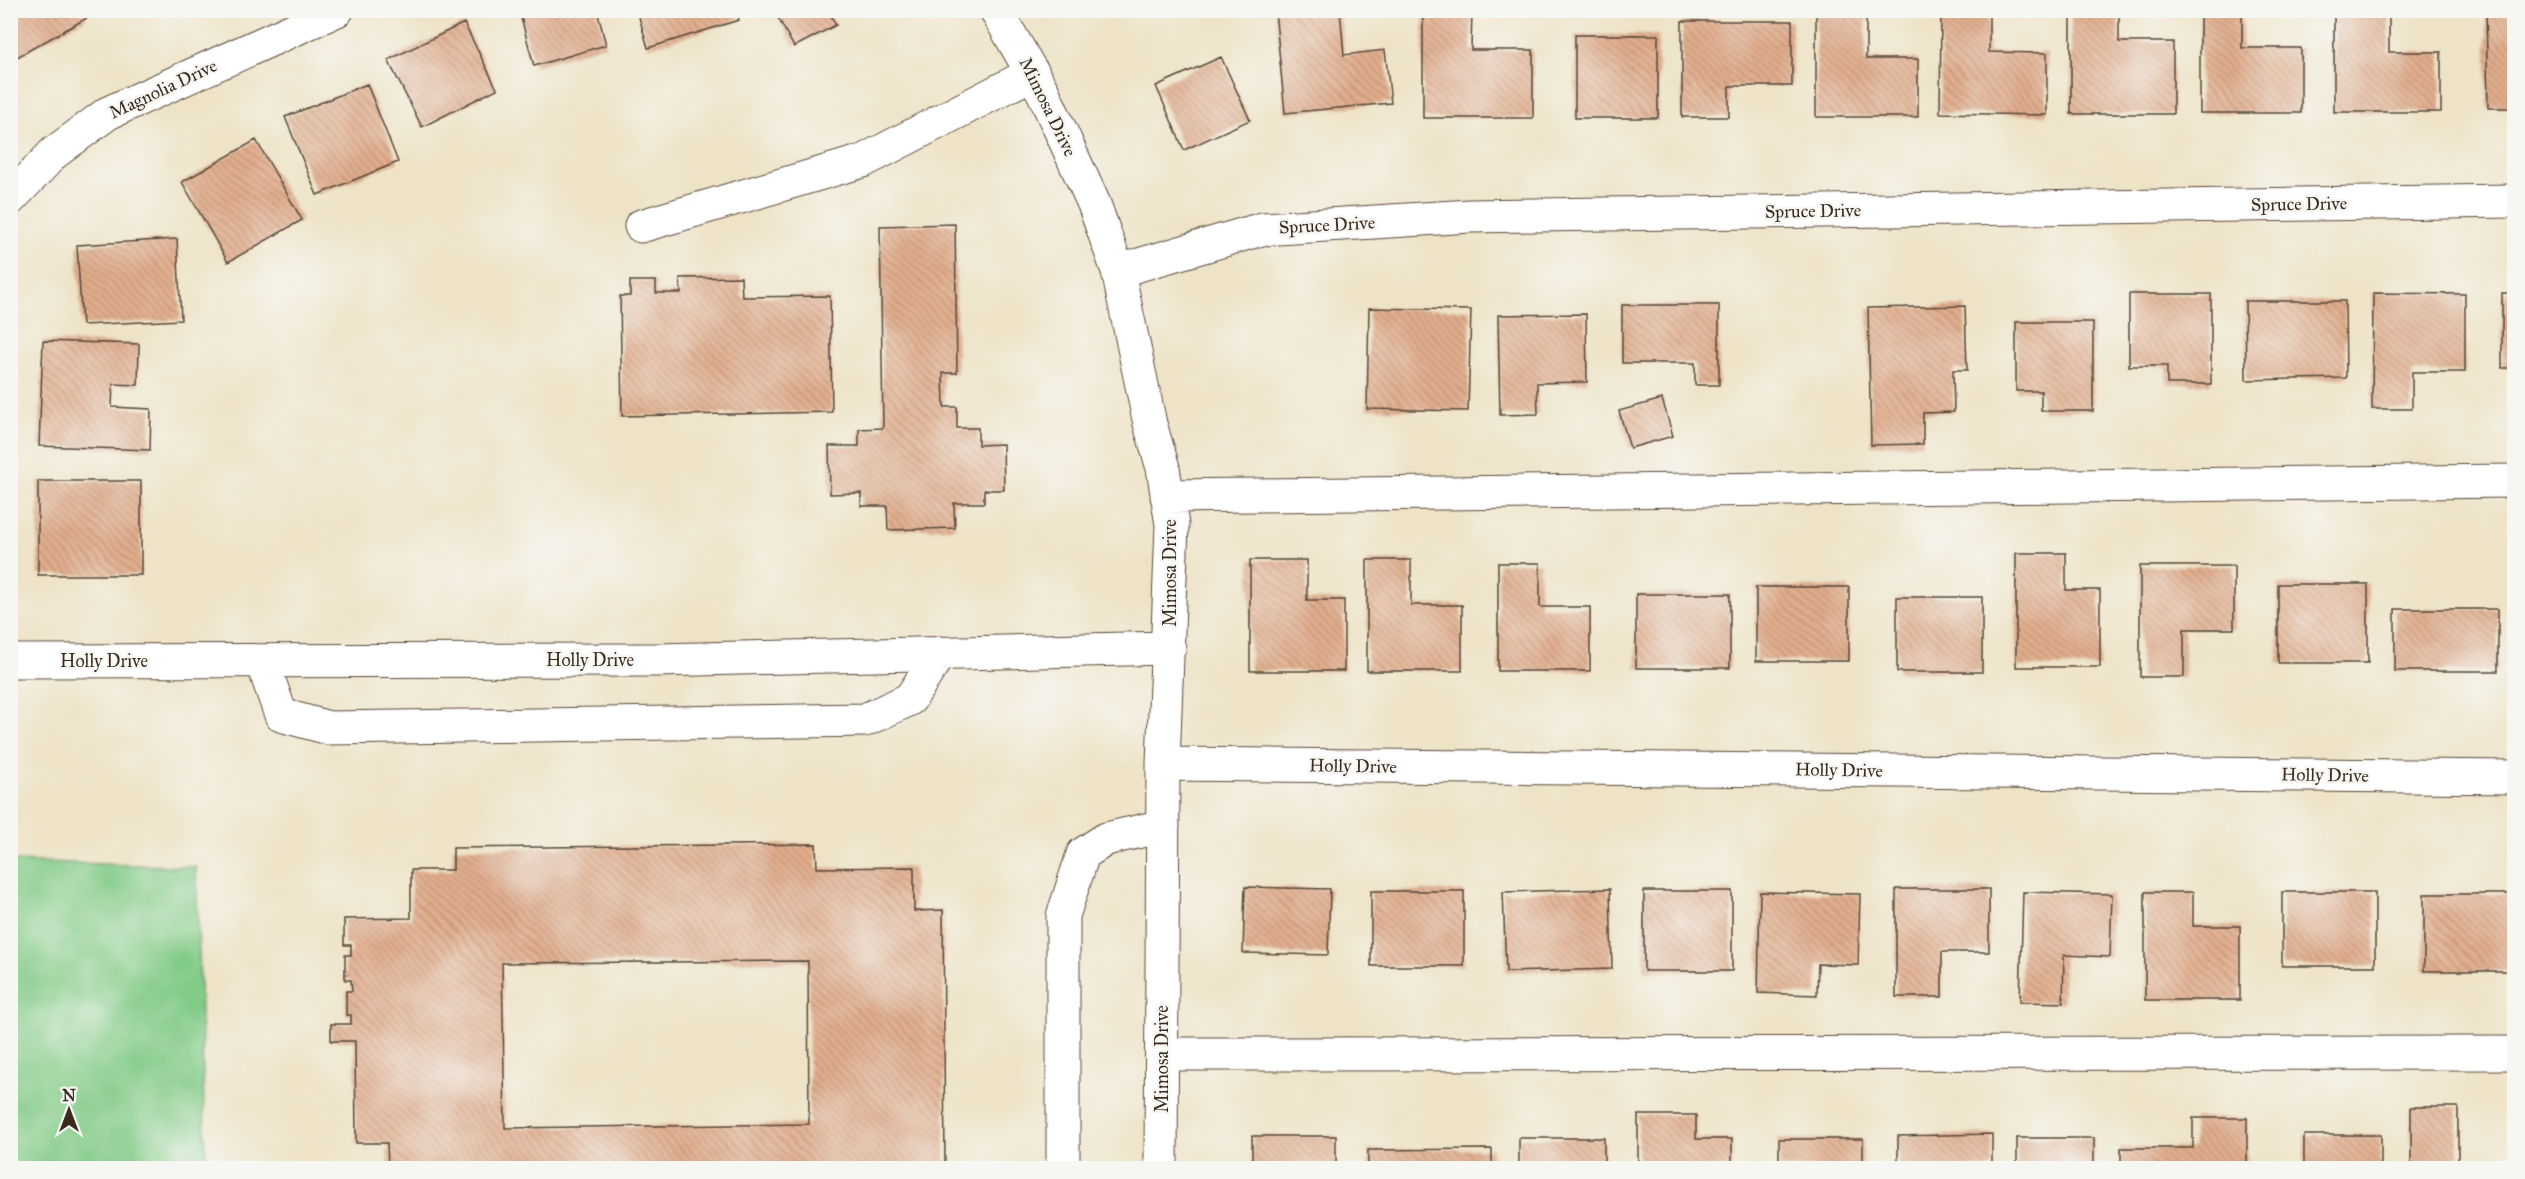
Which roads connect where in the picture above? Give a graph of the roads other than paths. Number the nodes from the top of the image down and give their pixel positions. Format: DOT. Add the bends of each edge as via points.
graph roads {
  1 [pos="337,10"];
  2 [pos="998,11"];
  3 [pos="1033,73"];
  4 [pos="10,199"];
  5 [pos="2514,201"];
  6 [pos="641,226"];
  7 [pos="1118,271"];
  8 [pos="2514,481"];
  9 [pos="1167,496"];
  10 [pos="1169,648"];
  11 [pos="940,653"];
  12 [pos="10,661"];
  13 [pos="262,661"];
  14 [pos="1163,764"];
  15 [pos="2514,777"];
  16 [pos="1163,826"];
  17 [pos="2514,1053"];
  18 [pos="1162,1054"];
  19 [pos="1063,1168"];
  20 [pos="1161,1168"];
  1 -- 4 [label="street, Magnolia Drive" via="108,113 54,153"];
  2 -- 3 [label="street, Mimosa Drive"];
  3 -- 6 [label="street" via="863,161"];
  3 -- 7 [label="street, Mimosa Drive" via="1094,204"];
  5 -- 7 [label="street, Spruce Drive" via="1470,216 1262,229"];
  7 -- 9 [label="street, Mimosa Drive"];
  8 -- 9 [label="street"];
  9 -- 10 [label="street, Mimosa Drive" via="1172,525"];
  10 -- 11 [label="street, Holly Drive"];
  10 -- 14 [label="street, Mimosa Drive"];
  11 -- 13 [label="street, Holly Drive" via="658,660"];
  11 -- 13 [label="street" via="910,699 865,720 329,728 281,715"];
  12 -- 13 [label="street, Holly Drive"];
  14 -- 15 [label="street, Holly Drive"];
  14 -- 16 [label="street, Mimosa Drive"];
  16 -- 18 [label="street, Mimosa Drive"];
  16 -- 19 [label="street" via="1106,839 1083,854 1063,916"];
  17 -- 18 [label="street"];
  18 -- 20 [label="street, Mimosa Drive"];
}
